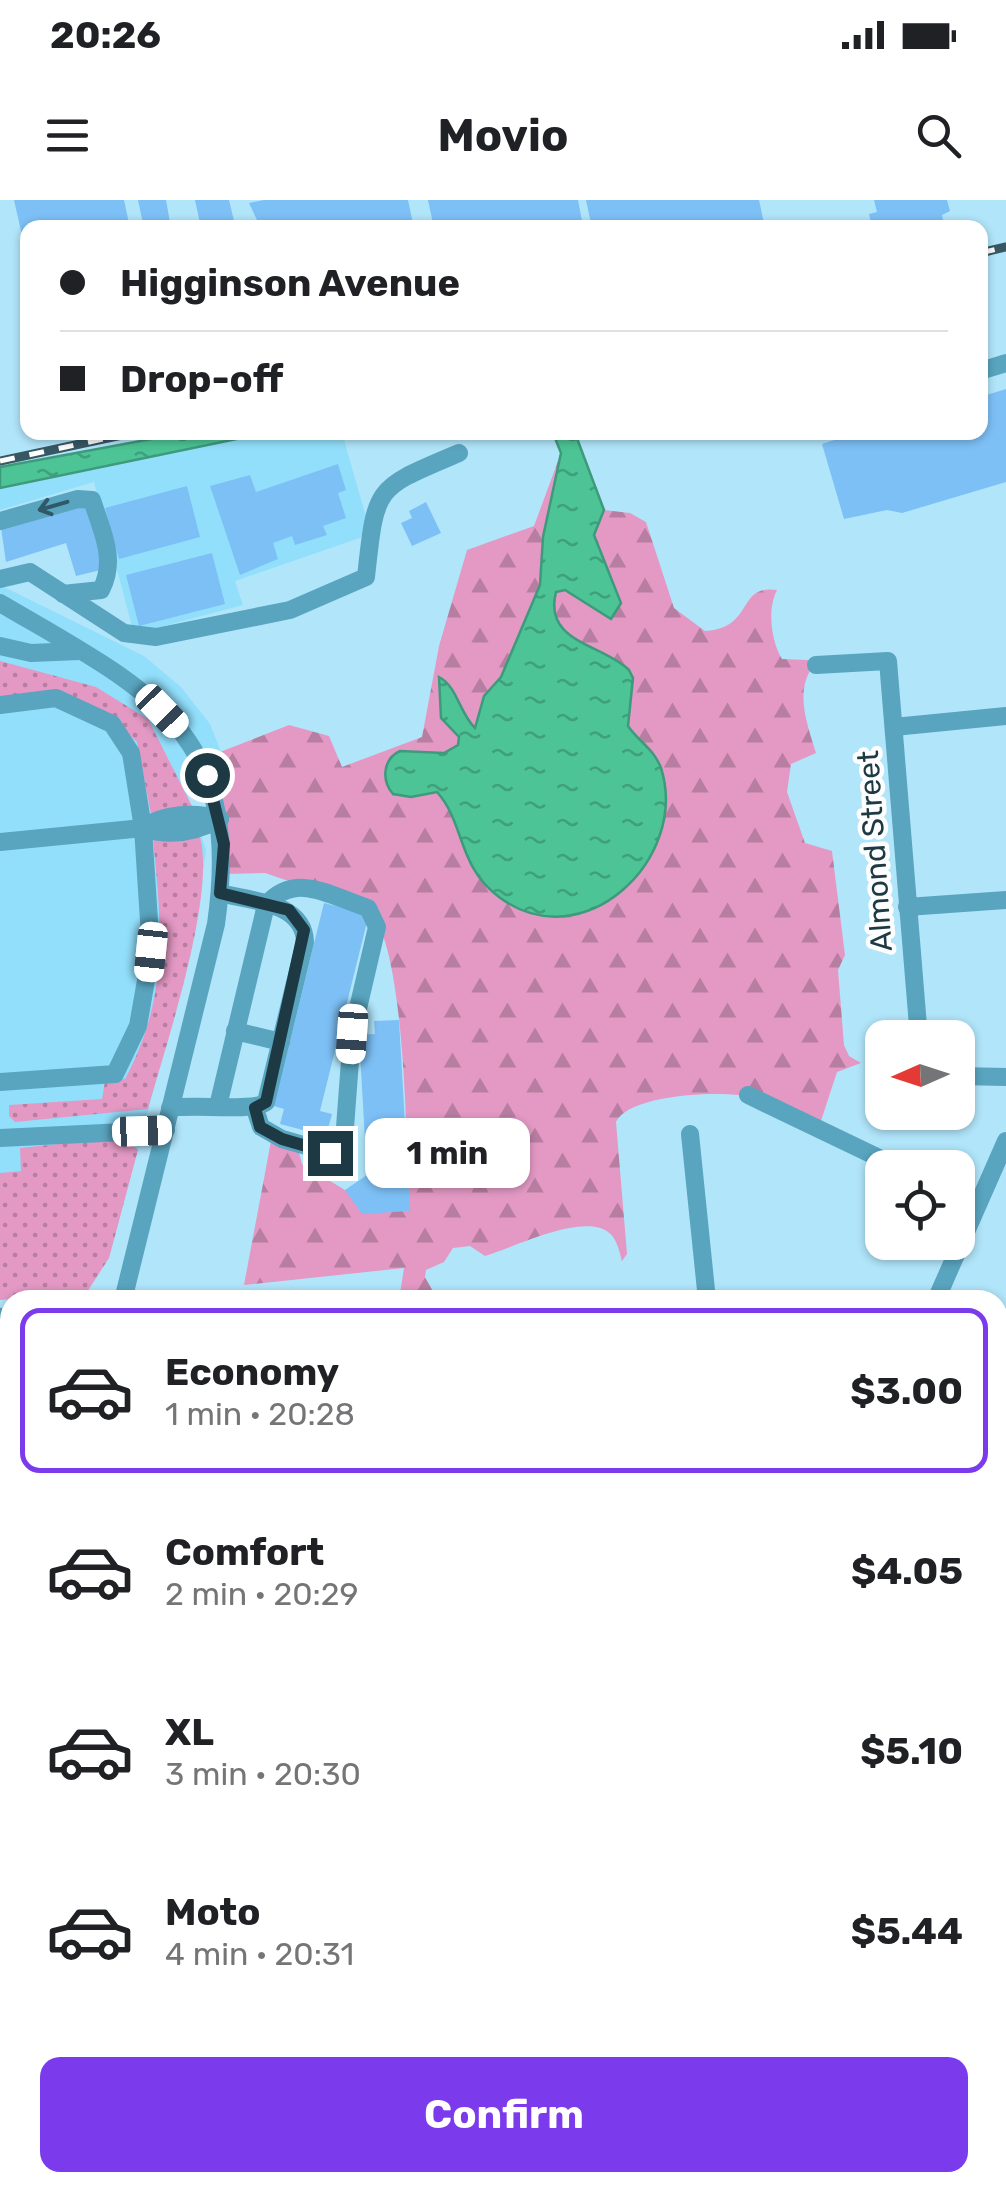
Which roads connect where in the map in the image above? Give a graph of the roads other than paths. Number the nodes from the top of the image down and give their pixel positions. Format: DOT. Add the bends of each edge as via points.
graph roads {
  1 [pos="459,453"];
  2 [pos="0,521"];
  3 [pos="0,579"];
  4 [pos="63,594"];
  5 [pos="0,604"];
  6 [pos="0,646"];
  7 [pos="84,651"];
  8 [pos="816,666"];
  9 [pos="0,704"];
  10 [pos="1006,716"];
  11 [pos="894,727"];
  12 [pos="220,819"];
  13 [pos="143,828"];
  14 [pos="0,842"];
  15 [pos="220,893"];
  16 [pos="1006,900"];
  17 [pos="266,905"];
  18 [pos="907,907"];
  19 [pos="917,1020"];
  20 [pos="236,1031"];
  21 [pos="280,1042"];
  22 [pos="975,1076"];
  23 [pos="1006,1077"];
  24 [pos="178,1078"];
  25 [pos="0,1082"];
  26 [pos="748,1096"];
  27 [pos="208,1105"];
  28 [pos="170,1108"];
  29 [pos="255,1108"];
  30 [pos="166,1130"];
  31 [pos="690,1134"];
  32 [pos="0,1138"];
  33 [pos="1006,1140"];
  34 [pos="865,1151"];
  35 [pos="975,1199"];
  36 [pos="979,1201"];
  37 [pos="126,1290"];
  38 [pos="707,1290"];
  39 [pos="940,1290"];
  1 -- 4 [label="street" via="392,482 374,511 366,578 290,610 156,637 124,633"];
  4 -- 2 [label="street, one-way" via="101,590 105,583 109,554 92,500"];
  3 -- 4 [label="street" via="30,572"];
  5 -- 7 [label="street"];
  6 -- 7 [label="street" via="30,653"];
  7 -- 12 [label="street" via="137,686 180,730 207,775"];
  8 -- 11 [label="street, Almond Street" via="888,661"];
  9 -- 13 [label="street" via="56,698 112,724 131,754"];
  10 -- 11 [label="street"];
  11 -- 18 [label="street, Almond Street"];
  12 -- 13 [label="street" via="156,819"];
  12 -- 15 [label="street"];
  13 -- 14 [label="street"];
  13 -- 25 [label="street" via="149,976 138,1026 116,1074"];
  15 -- 17 [label="street"];
  15 -- 24 [label="street"];
  16 -- 18 [label="street"];
  17 -- 20 [label="street"];
  17 -- 21 [label="street" via="289,910 304,930"];
  17 -- 29 [label="street" via="281,888 299,886 368,908 377,927 352,1034 344,1141 330,1153 282,1139 260,1127"];
  18 -- 19 [label="street, Almond Street"];
  20 -- 21 [label="street"];
  20 -- 27 [label="street"];
  21 -- 29 [label="street" via="266,1102"];
  22 -- 23 [label="street"];
  24 -- 27 [label="street"];
  24 -- 28 [label="street"];
  26 -- 34 [label="street"];
  27 -- 28 [label="street"];
  27 -- 29 [label="street"];
  28 -- 30 [label="street"];
  30 -- 32 [label="street"];
  30 -- 37 [label="street"];
  31 -- 38 [label="street"];
  33 -- 36 [label="street"];
  35 -- 36 [label="street"];
  36 -- 39 [label="street"];
}
